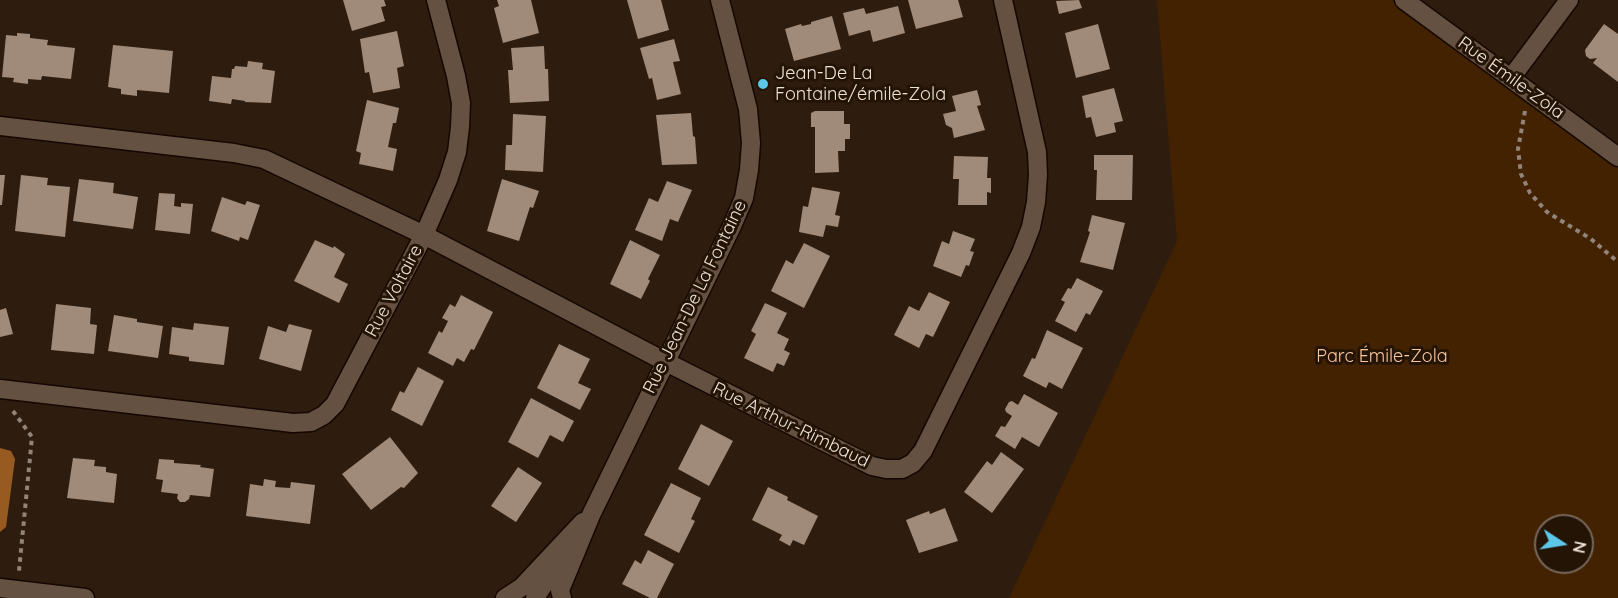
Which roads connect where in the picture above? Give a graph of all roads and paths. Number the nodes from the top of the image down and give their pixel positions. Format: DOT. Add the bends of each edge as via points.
graph roads {
  1 [pos="436,0"];
  2 [pos="720,0"];
  3 [pos="1002,0"];
  4 [pos="1404,0"];
  5 [pos="1569,0"];
  6 [pos="1511,78"];
  7 [pos="1530,92"];
  8 [pos="0,126"];
  9 [pos="1618,157"];
  10 [pos="424,235"];
  11 [pos="1618,262"];
  12 [pos="664,361"];
  13 [pos="5,390"];
  14 [pos="591,515"];
  15 [pos="8,589"];
  16 [pos="85,598"];
  17 [pos="505,598"];
  18 [pos="535,598"];
  19 [pos="562,598"];
  1 -- 10 [label="street" via="456,76 460,127 448,180"];
  2 -- 12 [label="street, Rue Jean-De La Fontaine" via="748,109 749,170 744,198 732,226"];
  3 -- 12 [label="street, Rue Arthur-Rimbaud" via="1037,152 1036,202 1022,253 923,451 913,462 902,469 872,466"];
  4 -- 6 [label="street, Rue Émile-Zola"];
  5 -- 6 [label="street"];
  6 -- 7 [label="street, Rue Émile-Zola"];
  7 -- 9 [label="street, Rue Émile-Zola"];
  7 -- 11 [label="path" via="1518,149 1521,174 1530,193 1547,212 1591,238"];
  8 -- 10 [label="street, Rue Voltaire" via="264,159"];
  10 -- 12 [label="street, Rue Arthur-Rimbaud"];
  10 -- 13 [label="street, Rue Voltaire" via="335,404 311,422"];
  12 -- 14 [label="street, Rue Jean-De La Fontaine"];
  13 -- 15 [label="path" via="11,409 32,437"];
  14 -- 17 [label="street, Rue Jean-De La Fontaine" via="522,587"];
  14 -- 18 [label="street, Rue Jean-De La Fontaine"];
  14 -- 19 [label="street, Rue Jean-De La Fontaine" via="560,590"];
  15 -- 16 [label="street"];
}
